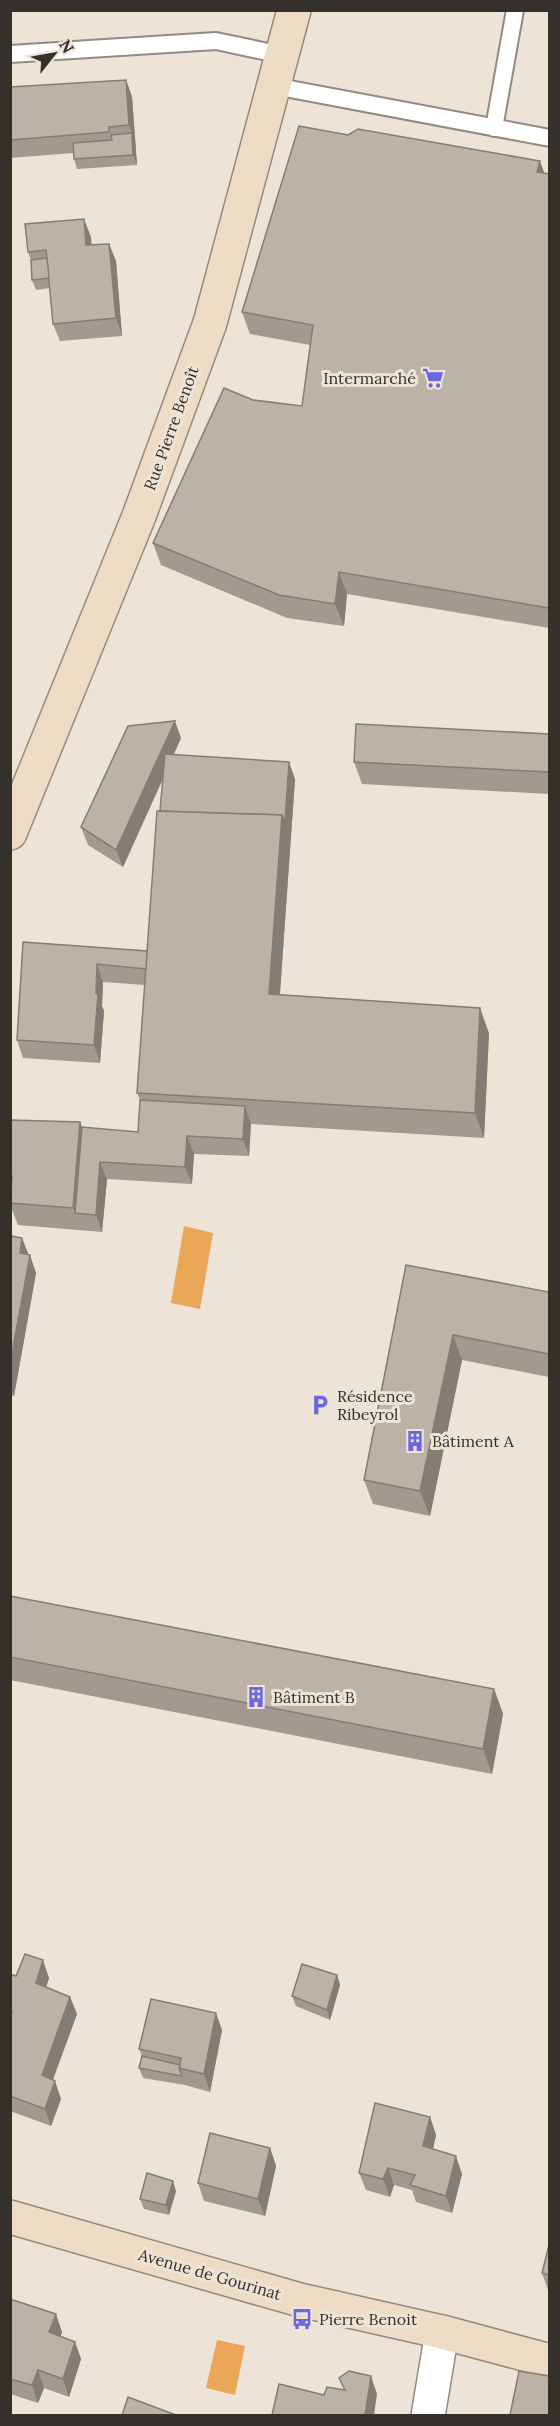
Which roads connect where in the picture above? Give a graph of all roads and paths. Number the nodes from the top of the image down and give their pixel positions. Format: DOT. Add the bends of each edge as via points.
graph roads {
  1 [pos="294,10"];
  2 [pos="515,10"];
  3 [pos="10,54"];
  4 [pos="278,70"];
  5 [pos="494,128"];
  6 [pos="549,138"];
  7 [pos="10,833"];
  8 [pos="10,2217"];
  9 [pos="442,2332"];
  10 [pos="549,2361"];
  11 [pos="428,2415"];
  1 -- 4 [label="street, Rue Pierre Benoît"];
  2 -- 5 [label="lane"];
  3 -- 4 [label="lane" via="216,41"];
  4 -- 5 [label="lane"];
  4 -- 7 [label="street, Rue Pierre Benoît" via="210,323 140,516"];
  5 -- 6 [label="lane"];
  8 -- 9 [label="street, Avenue de Gourinat" via="300,2300"];
  9 -- 10 [label="street, Avenue de Gourinat"];
  9 -- 11 [label="street"];
}
